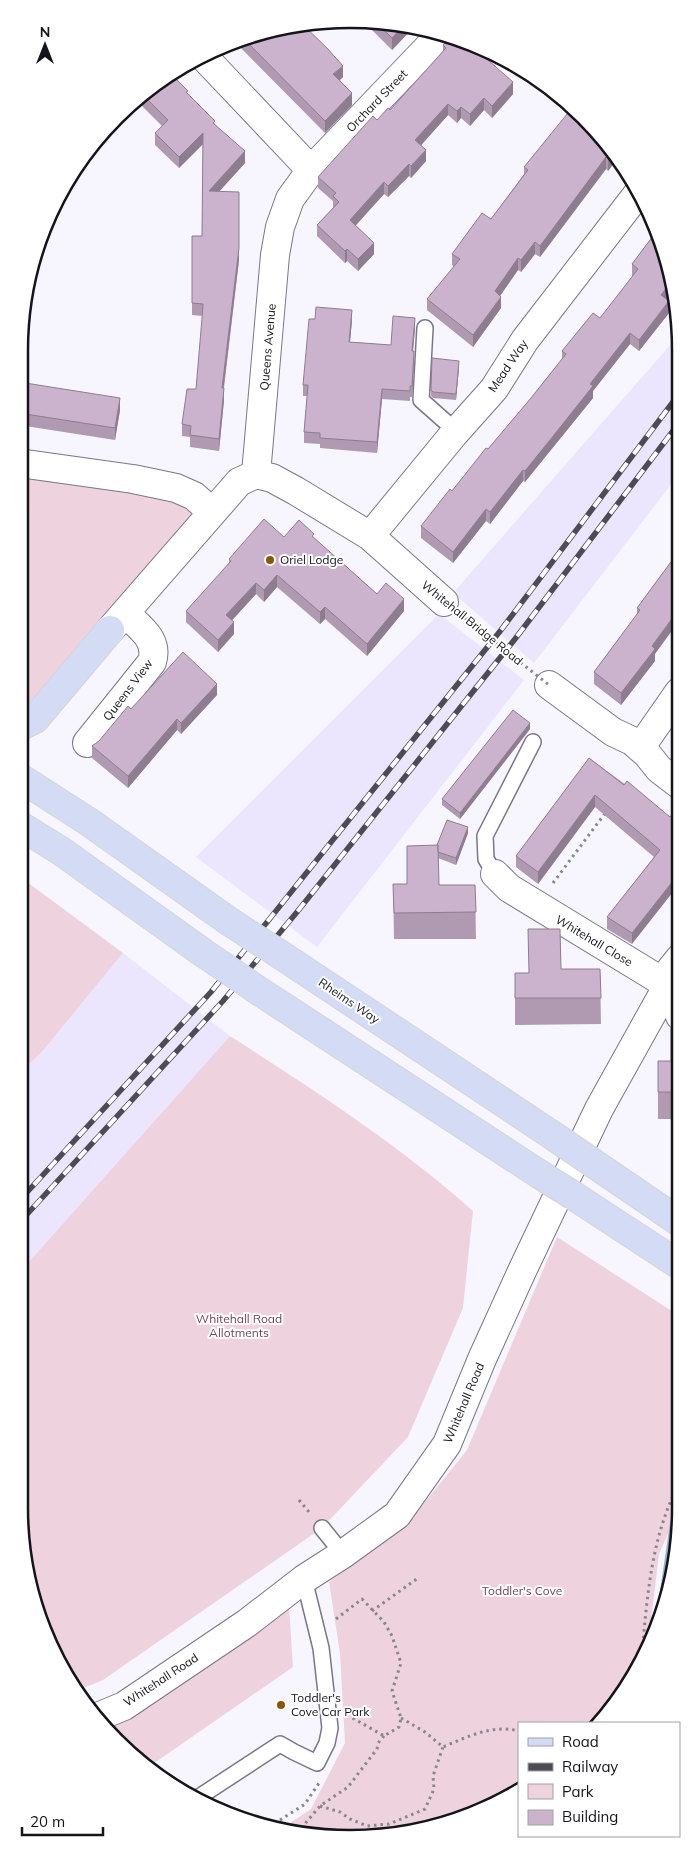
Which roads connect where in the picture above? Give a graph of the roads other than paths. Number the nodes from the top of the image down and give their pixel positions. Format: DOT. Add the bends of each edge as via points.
graph roads {
  1 [pos="432,38"];
  2 [pos="207,61"];
  3 [pos="311,170"];
  4 [pos="634,198"];
  5 [pos="425,328"];
  6 [pos="456,431"];
  7 [pos="28,464"];
  8 [pos="256,474"];
  9 [pos="212,512"];
  10 [pos="370,536"];
  11 [pos="444,602"];
  12 [pos="118,622"];
  13 [pos="549,685"];
  14 [pos="672,702"];
  15 [pos="28,722"];
  16 [pos="87,742"];
  17 [pos="533,742"];
  18 [pos="640,748"];
  19 [pos="672,779"];
  20 [pos="28,783"];
  21 [pos="28,831"];
  22 [pos="496,874"];
  23 [pos="672,967"];
  24 [pos="668,985"];
  25 [pos="672,995"];
  26 [pos="672,1217"];
  27 [pos="672,1260"];
  28 [pos="322,1528"];
  29 [pos="343,1554"];
  30 [pos="304,1579"];
  31 [pos="103,1714"];
  32 [pos="204,1794"];
  1 -- 3 [label="street, Orchard Street"];
  2 -- 3 [label="street"];
  3 -- 8 [label="street, Queens Avenue" via="290,200 280,227"];
  4 -- 6 [label="street, Mead Way" via="524,340 494,390"];
  5 -- 6 [label="lane" via="421,400"];
  6 -- 10 [label="street, Mead Way"];
  7 -- 9 [label="street" via="176,488 194,496"];
  8 -- 9 [label="street" via="239,482"];
  8 -- 10 [label="street, Whitehall Bridge Road" via="272,478 296,491"];
  9 -- 12 [label="street"];
  10 -- 11 [label="street, Whitehall Bridge Road"];
  12 -- 15 [label="main road" via="35,719"];
  12 -- 16 [label="street, Queens View" via="152,641 155,652 152,662"];
  13 -- 18 [label="street"];
  14 -- 18 [label="street"];
  17 -- 22 [label="lane" via="485,836 486,859"];
  18 -- 19 [label="street"];
  20 -- 26 [label="main road, Rheims Way, bridge" via="230,922"];
  21 -- 27 [label="main road, bridge" via="256,989"];
  22 -- 24 [label="street, Whitehall Close" via="509,888"];
  23 -- 24 [label="street, Whitehall Road"];
  24 -- 25 [label="street"];
  24 -- 29 [label="street, Whitehall Road" via="599,1109 482,1359 447,1444 397,1515"];
  28 -- 29 [label="lane"];
  29 -- 30 [label="street, Whitehall Road"];
  30 -- 31 [label="street, Whitehall Road" via="247,1623 124,1706"];
  30 -- 32 [label="lane" via="321,1648 330,1728 327,1742 317,1763 280,1744"];
}
